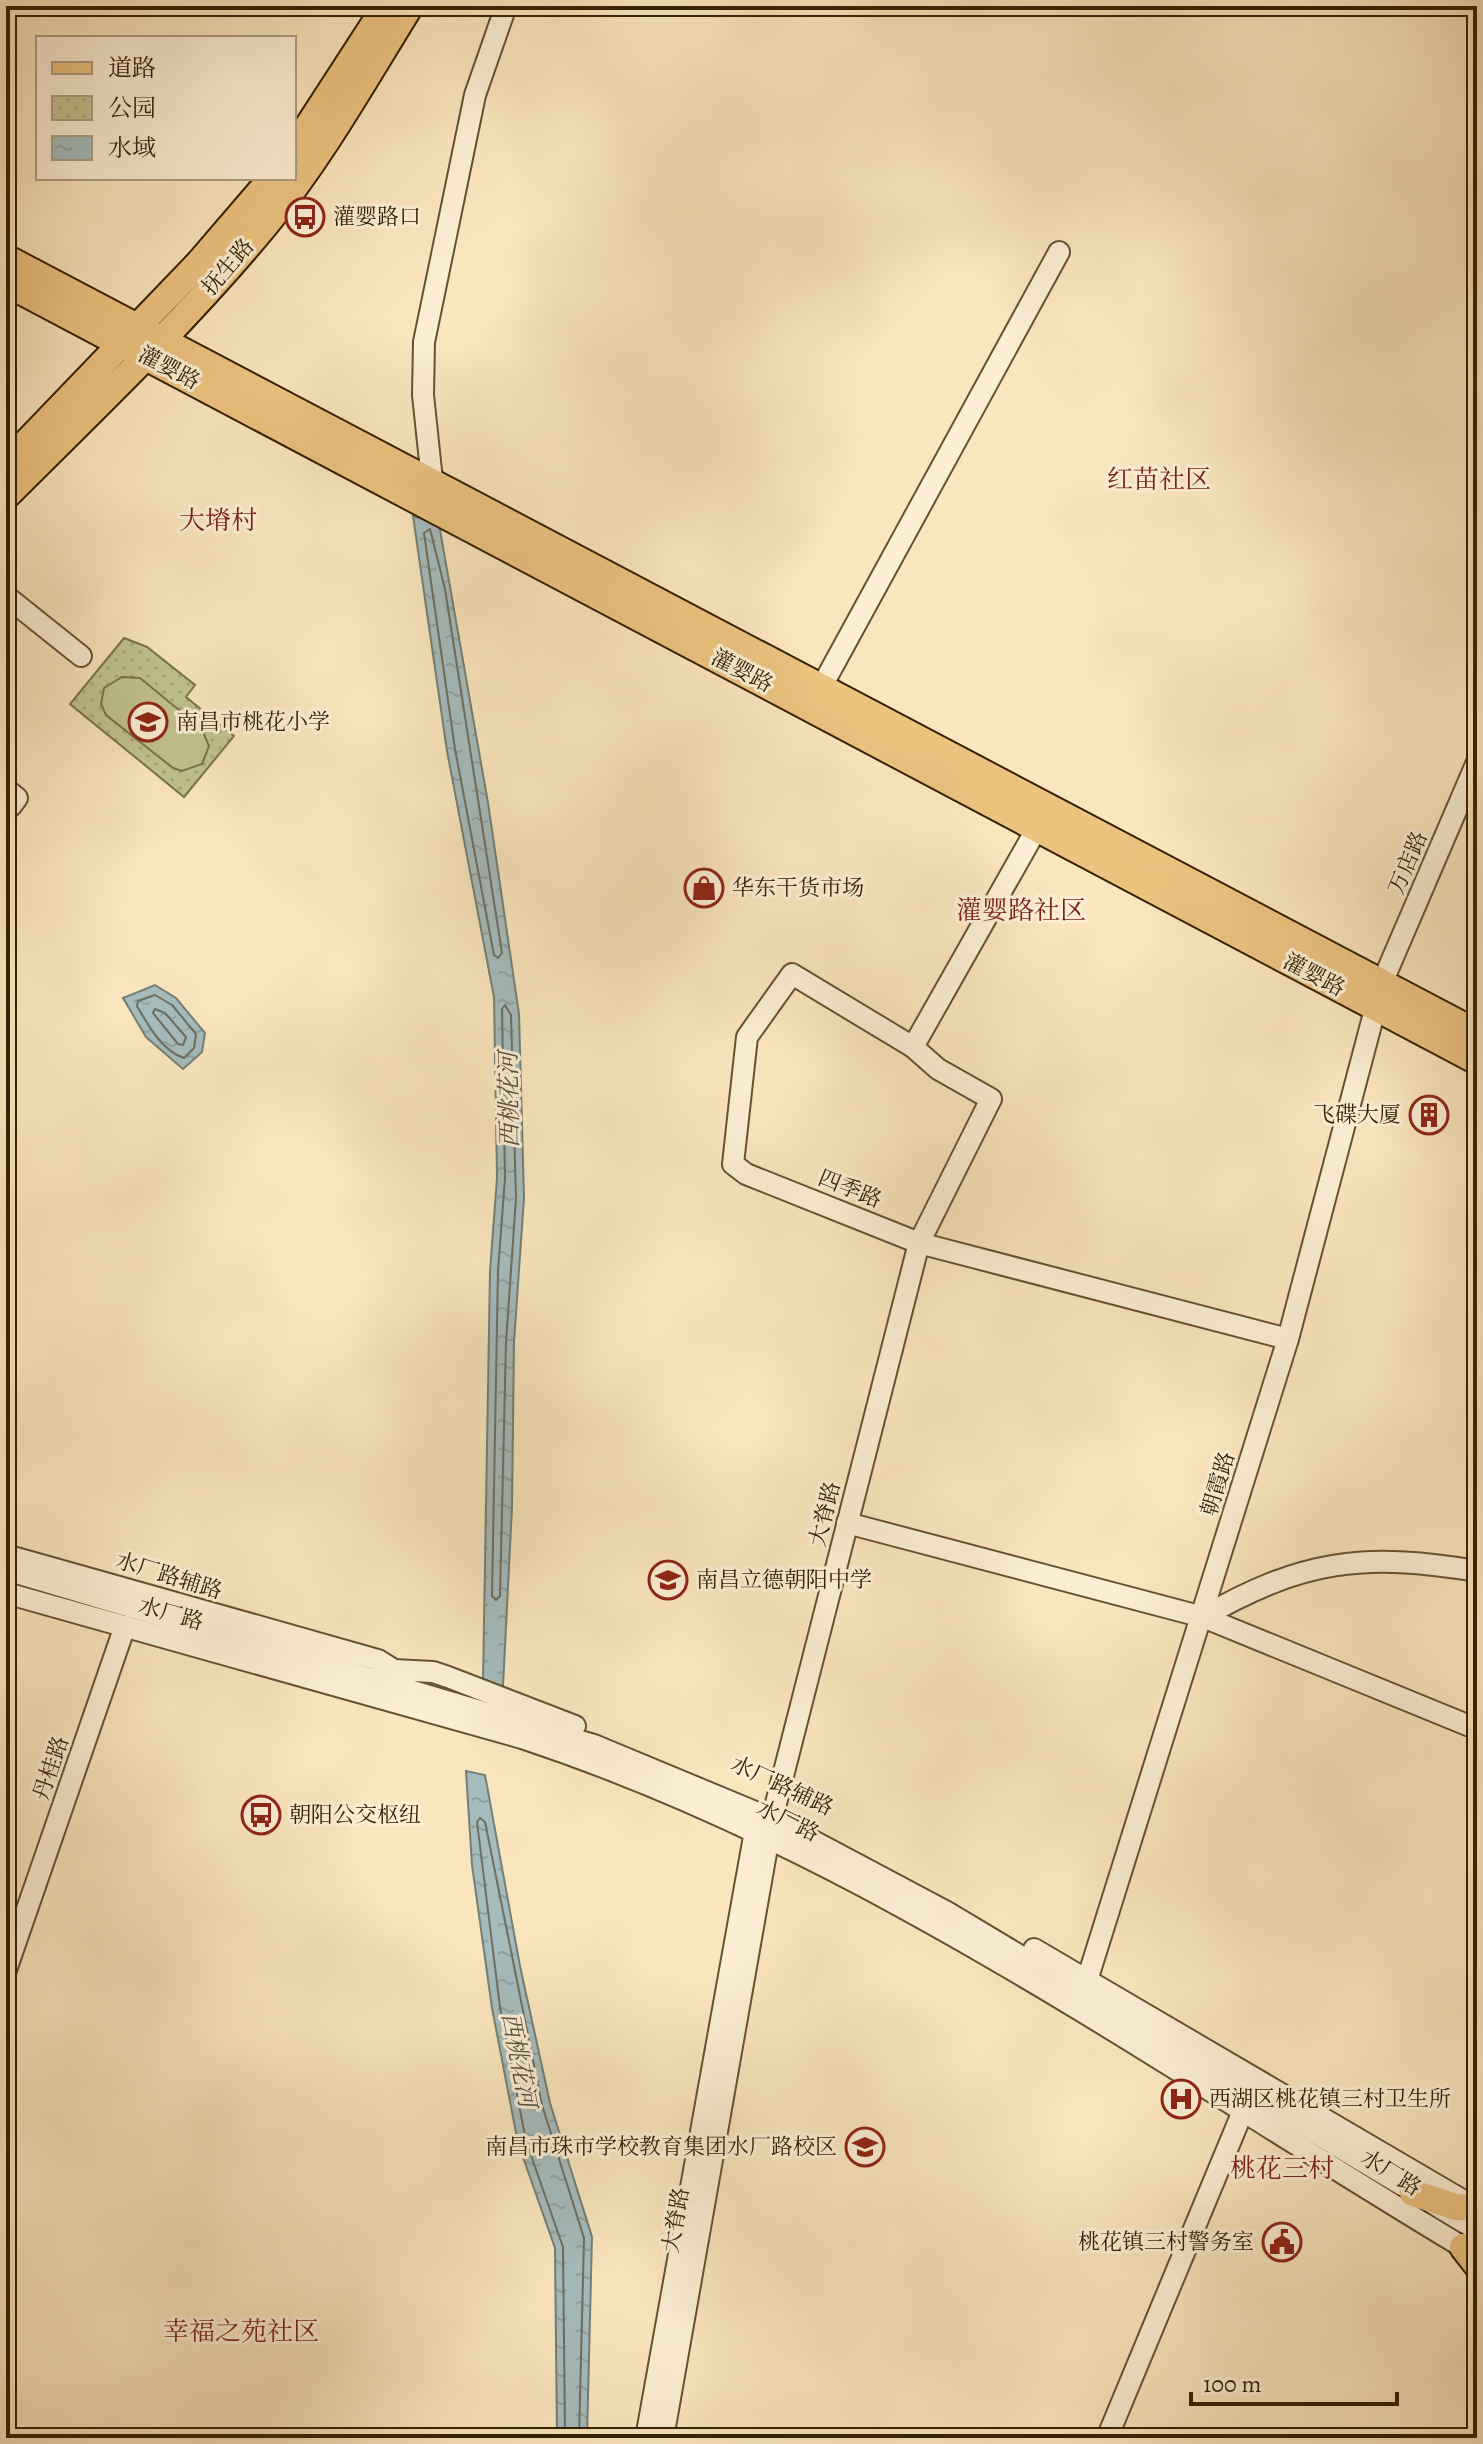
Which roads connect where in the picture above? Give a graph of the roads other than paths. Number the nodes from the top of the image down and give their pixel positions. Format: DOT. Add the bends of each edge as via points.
graph roads {
  1 [pos="386,6"];
  2 [pos="410,6"];
  3 [pos="506,6"];
  4 [pos="296,145"];
  5 [pos="270,180"];
  6 [pos="1059,252"];
  7 [pos="6,258"];
  8 [pos="6,283"];
  9 [pos="130,335"];
  10 [pos="156,348"];
  11 [pos="6,464"];
  12 [pos="432,480"];
  13 [pos="6,496"];
  14 [pos="6,596"];
  15 [pos="81,656"];
  16 [pos="822,686"];
  17 [pos="1477,762"];
  18 [pos="6,789"];
  19 [pos="6,802"];
  20 [pos="1037,828"];
  21 [pos="1379,995"];
  22 [pos="1477,1033"];
  23 [pos="913,1047"];
  24 [pos="1477,1061"];
  25 [pos="919,1243"];
  26 [pos="1288,1339"];
  27 [pos="847,1523"];
  28 [pos="6,1555"];
  29 [pos="6,1570"];
  30 [pos="1477,1571"];
  31 [pos="8,1593"];
  32 [pos="1203,1617"];
  33 [pos="123,1632"];
  34 [pos="1477,1729"];
  35 [pos="766,1820"];
  36 [pos="6,1970"];
  37 [pos="1082,1994"];
  38 [pos="1245,2107"];
  39 [pos="1413,2193"];
  40 [pos="1477,2208"];
  41 [pos="1473,2249"];
  42 [pos="646,2438"];
  43 [pos="663,2438"];
  44 [pos="1107,2438"];
  1 -- 4 [label="main road"];
  2 -- 10 [label="main road, 抚生路" via="329,137 267,223"];
  3 -- 12 [label="street" via="475,95 424,342 423,395"];
  5 -- 9 [label="main road, 抚生路"];
  6 -- 16 [label="street"];
  7 -- 9 [label="main road, 灌婴路"];
  8 -- 9 [label="main road, 灌婴路"];
  9 -- 10 [label="main road, 灌婴路"];
  9 -- 11 [label="main road, 抚生路"];
  10 -- 12 [label="main road, 灌婴路"];
  10 -- 13 [label="main road, 抚生路"];
  10 -- 20 [label="main road, 灌婴路"];
  12 -- 16 [label="main road, 灌婴路"];
  14 -- 15 [label="street"];
  16 -- 21 [label="main road, 灌婴路"];
  17 -- 21 [label="street, 万店路"];
  18 -- 19 [label="street" via="17,798 11,806"];
  20 -- 21 [label="main road, 灌婴路"];
  20 -- 23 [label="street"];
  21 -- 22 [label="main road, 灌婴路"];
  21 -- 24 [label="main road, 灌婴路"];
  21 -- 26 [label="street, 朝霞路"];
  23 -- 25 [label="street, 大脊路" via="938,1069 991,1099"];
  23 -- 25 [label="street, 四季路" via="792,974 747,1037 733,1164 746,1174"];
  25 -- 26 [label="street, 四季路"];
  25 -- 27 [label="street, 大脊路"];
  26 -- 32 [label="street, 朝霞路"];
  27 -- 32 [label="street"];
  27 -- 35 [label="street, 大脊路"];
  28 -- 35 [label="street, 水厂路辅路" via="378,1660 394,1670 448,1677"];
  29 -- 35 [label="street, 水厂路" via="594,1745"];
  30 -- 32 [label="street" via="1382,1562 1338,1564 1254,1588"];
  31 -- 33 [label="street, 水厂路"];
  32 -- 34 [label="street"];
  32 -- 37 [label="street, 朝霞路"];
  33 -- 35 [label="street, 水厂路" via="408,1706"];
  33 -- 36 [label="street, 丹桂路"];
  35 -- 37 [label="street, 水厂路" via="947,1912"];
  35 -- 38 [label="street, 水厂路辅路" via="814,1868"];
  35 -- 42 [label="street, 大脊路"];
  35 -- 43 [label="street, 大脊路"];
  37 -- 38 [label="street, 水厂路"];
  37 -- 40 [label="street"];
  38 -- 39 [label="street, 水厂路"];
  38 -- 41 [label="street, 水厂路"];
  38 -- 44 [label="street"];
  39 -- 40 [label="main road"];
  39 -- 41 [label="street, 水厂路"];
}
